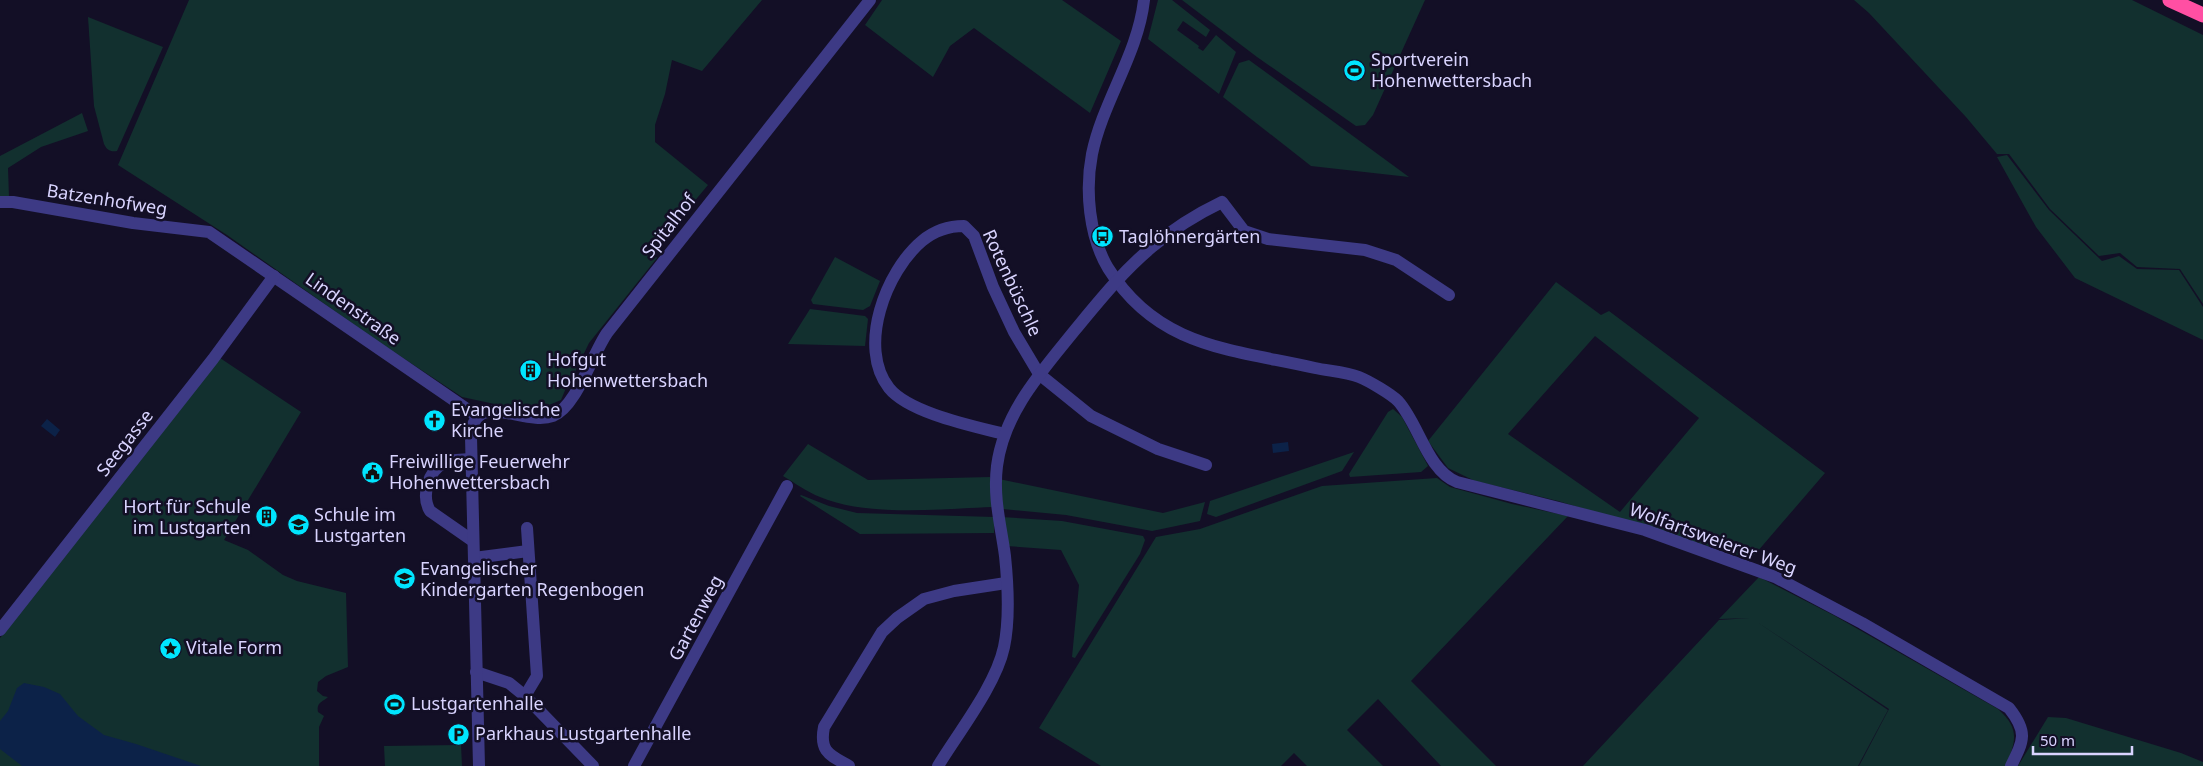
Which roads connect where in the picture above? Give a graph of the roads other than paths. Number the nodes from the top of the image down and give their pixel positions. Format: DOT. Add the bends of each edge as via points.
graph roads {
  1 [pos="870,0"];
  2 [pos="1144,0"];
  3 [pos="2170,0"];
  4 [pos="2203,15"];
  5 [pos="0,202"];
  6 [pos="209,232"];
  7 [pos="274,276"];
  8 [pos="1117,281"];
  9 [pos="1449,295"];
  10 [pos="1039,374"];
  11 [pos="477,416"];
  12 [pos="1004,434"];
  13 [pos="471,459"];
  14 [pos="1206,465"];
  15 [pos="787,486"];
  16 [pos="527,528"];
  17 [pos="473,541"];
  18 [pos="528,551"];
  19 [pos="474,558"];
  20 [pos="1006,583"];
  21 [pos="0,630"];
  22 [pos="476,672"];
  23 [pos="525,696"];
  24 [pos="479,766"];
  25 [pos="593,766"];
  26 [pos="634,766"];
  27 [pos="850,766"];
  28 [pos="938,766"];
  29 [pos="2011,766"];
  1 -- 11 [label="street, Spitalhof" via="607,333 564,410 552,417 538,419 493,411"];
  2 -- 8 [label="street" via="1139,27 1099,129 1089,175 1096,241"];
  3 -- 4 [label="highway"];
  5 -- 6 [label="street, Batzenhofweg" via="133,224"];
  6 -- 7 [label="street, Lindenstraße"];
  7 -- 11 [label="street, Lindenstraße"];
  7 -- 21 [label="street, Seegasse" via="213,359"];
  8 -- 9 [label="street" via="1152,246 1222,202 1244,230 1268,238 1365,250 1396,260"];
  8 -- 10 [label="street"];
  8 -- 29 [label="street, Wolfartsweierer Weg" via="1151,317 1186,337 1359,378 1396,399 1443,475 1457,482 1645,530 1802,590 2009,708 2023,730 2019,750"];
  10 -- 12 [label="street"];
  10 -- 12 [label="street, Rotenbüschle" via="993,288 974,236 964,226 950,226 922,241 887,288 878,315 875,352 882,375 897,396 914,406"];
  10 -- 14 [label="street, Rotenbüschle" via="1091,416 1158,449"];
  11 -- 13 [label="street" via="471,430"];
  12 -- 20 [label="street" via="997,465 996,492"];
  13 -- 17 [label="street"];
  13 -- 17 [label="street" via="442,464 434,472 425,491 430,511"];
  15 -- 26 [label="street, Gartenweg"];
  16 -- 18 [label="street"];
  17 -- 19 [label="street"];
  18 -- 19 [label="street"];
  18 -- 23 [label="street" via="538,676"];
  19 -- 22 [label="street"];
  20 -- 27 [label="street" via="954,591 924,600 882,632 824,727 821,741 828,754"];
  20 -- 28 [label="street" via="1004,648 984,692"];
  22 -- 23 [label="street" via="509,683"];
  22 -- 24 [label="street"];
  23 -- 25 [label="street"];
}
